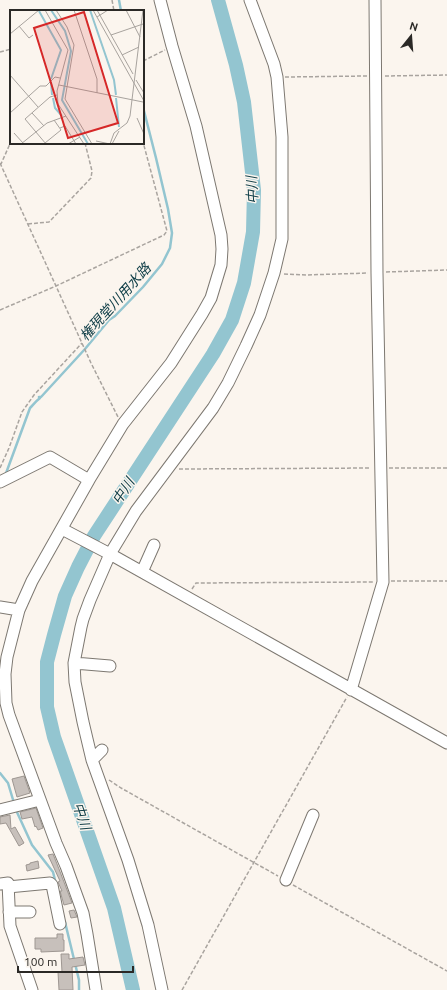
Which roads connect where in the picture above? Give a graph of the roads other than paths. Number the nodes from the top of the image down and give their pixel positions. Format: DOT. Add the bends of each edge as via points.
graph roads {
  1 [pos="160,0"];
  2 [pos="250,0"];
  3 [pos="375,0"];
  4 [pos="89,480"];
  5 [pos="0,482"];
  6 [pos="64,531"];
  7 [pos="154,546"];
  8 [pos="107,552"];
  9 [pos="142,572"];
  10 [pos="1,604"];
  11 [pos="19,610"];
  12 [pos="74,663"];
  13 [pos="110,666"];
  14 [pos="351,690"];
  15 [pos="447,744"];
  16 [pos="102,750"];
  17 [pos="92,760"];
  18 [pos="40,800"];
  19 [pos="0,810"];
  20 [pos="313,815"];
  21 [pos="286,880"];
  22 [pos="4,886"];
  23 [pos="9,912"];
  24 [pos="30,912"];
  25 [pos="60,924"];
  26 [pos="32,990"];
  27 [pos="96,990"];
  28 [pos="162,990"];
  1 -- 4 [label="street" via="196,126 221,235 221,265 211,298 202,314 171,363 123,424"];
  2 -- 8 [label="street" via="277,77 282,137 282,239 274,273 260,315 228,383 213,408"];
  3 -- 14 [label="street" via="383,582"];
  4 -- 5 [label="street" via="50,457"];
  4 -- 6 [label="street"];
  6 -- 8 [label="street"];
  6 -- 11 [label="street" via="32,581"];
  7 -- 9 [label="street"];
  8 -- 9 [label="street"];
  8 -- 12 [label="street" via="83,619"];
  9 -- 14 [label="street"];
  10 -- 11 [label="street"];
  11 -- 18 [label="street" via="7,657 6,703"];
  12 -- 13 [label="street"];
  12 -- 17 [label="street" via="75,682"];
  14 -- 15 [label="street"];
  16 -- 17 [label="street"];
  17 -- 28 [label="street" via="148,925"];
  18 -- 19 [label="street"];
  18 -- 27 [label="street" via="83,913 87,934 88,970"];
  20 -- 21 [label="street"];
  22 -- 23 [label="street"];
  22 -- 25 [label="street" via="50,883"];
  23 -- 24 [label="street"];
  23 -- 26 [label="street" via="10,926"];
}
